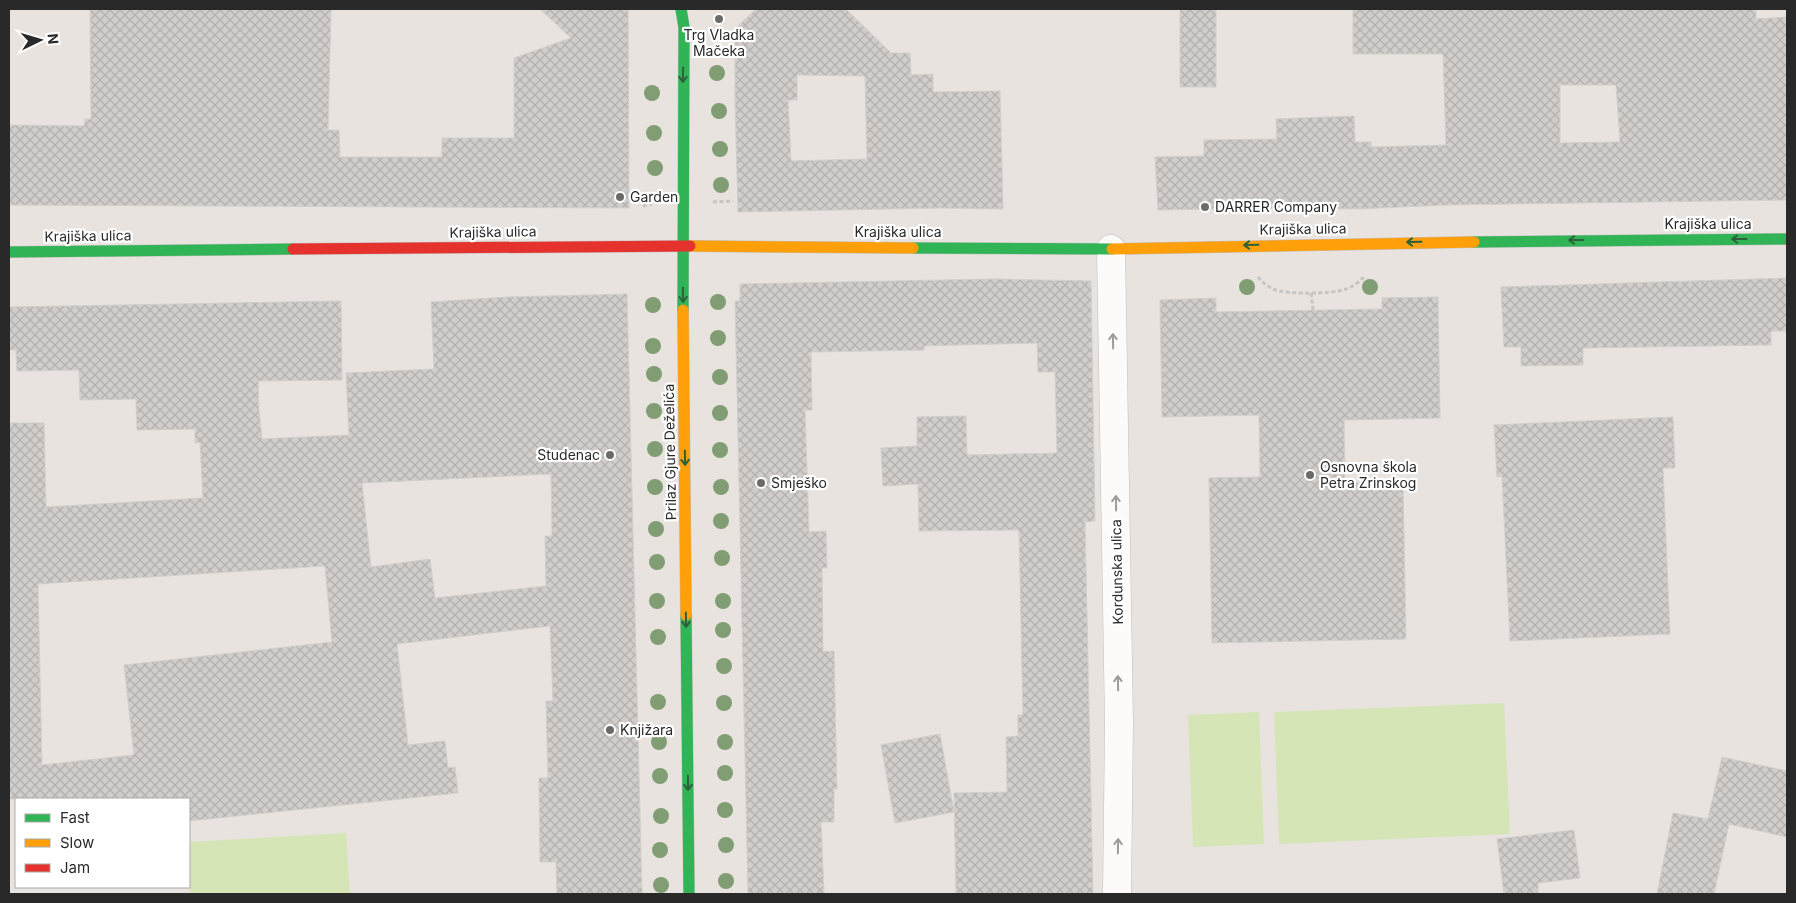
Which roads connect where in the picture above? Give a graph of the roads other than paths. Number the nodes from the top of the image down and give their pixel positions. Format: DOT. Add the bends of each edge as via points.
graph roads {
  1 [pos="682,9"];
  2 [pos="1787,238"];
  3 [pos="682,246"];
  4 [pos="1111,249"];
  5 [pos="9,252"];
  6 [pos="688,894"];
  7 [pos="1117,894"];
  1 -- 3 [label="street, Prilaz Gjure Deželića, one-way"];
  2 -- 4 [label="street, Krajiška ulica, one-way"];
  3 -- 4 [label="street, Krajiška ulica"];
  3 -- 5 [label="street, Krajiška ulica"];
  3 -- 6 [label="street, Prilaz Gjure Deželića, one-way"];
  7 -- 4 [label="street, Kordunska ulica, one-way" via="1119,723"];
}
